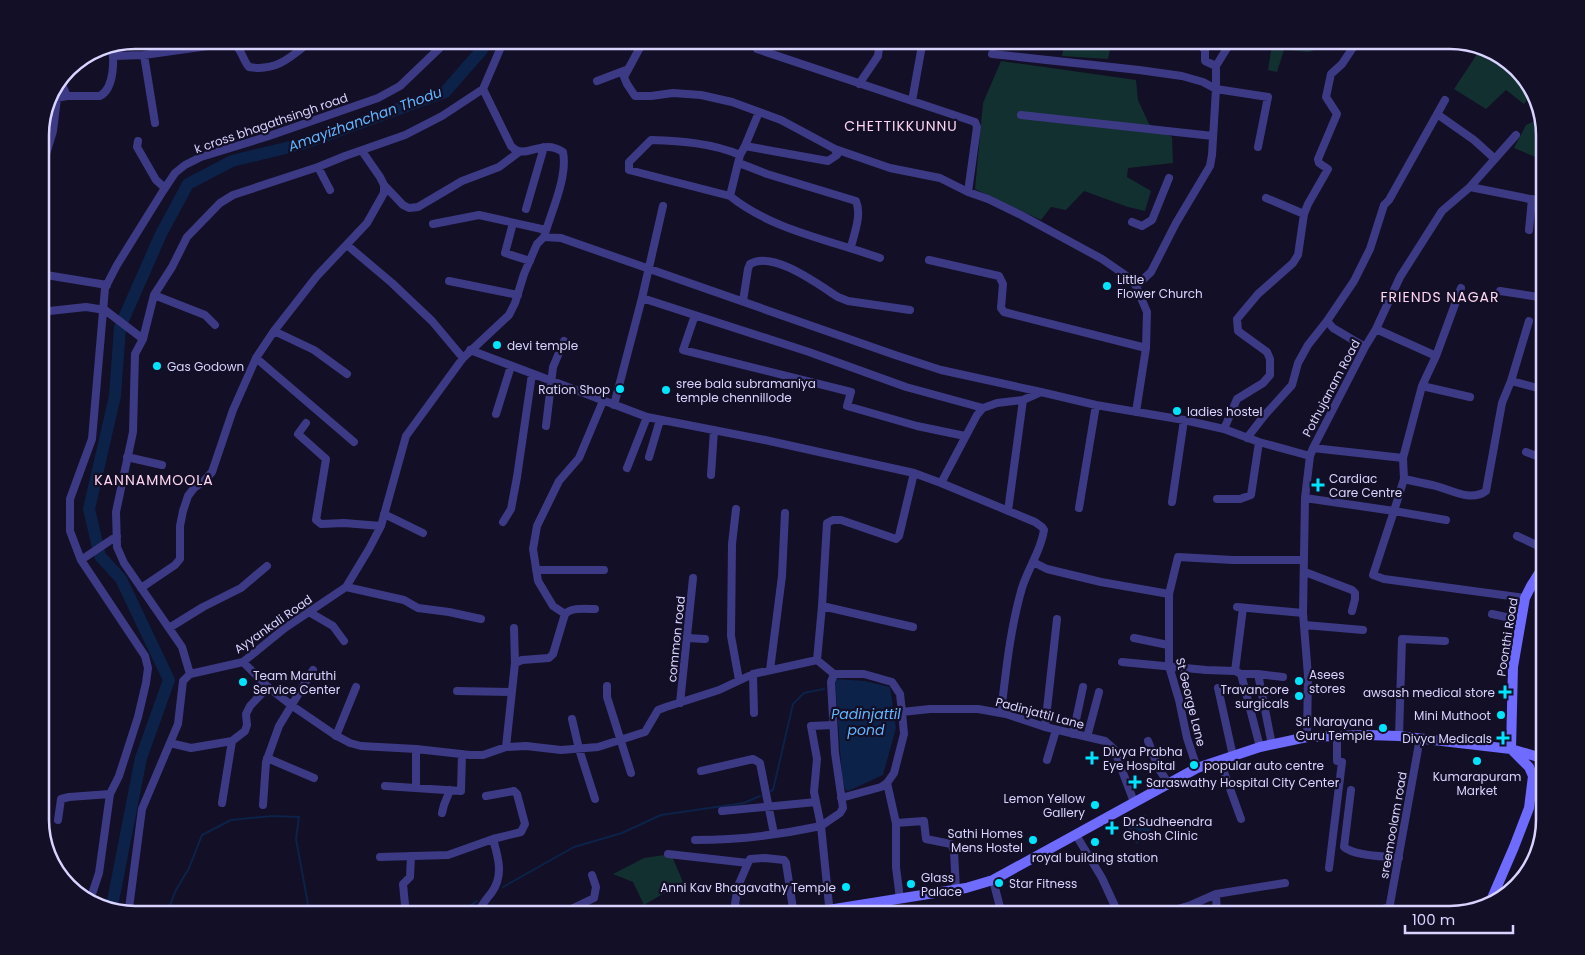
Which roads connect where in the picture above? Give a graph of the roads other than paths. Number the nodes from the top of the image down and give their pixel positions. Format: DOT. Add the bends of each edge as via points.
graph roads {
  1 [pos="182,49"];
  2 [pos="239,49"];
  3 [pos="301,49"];
  4 [pos="439,49"];
  5 [pos="500,49"];
  6 [pos="640,49"];
  7 [pos="757,49"];
  8 [pos="879,49"];
  9 [pos="921,49"];
  10 [pos="1204,49"];
  11 [pos="1226,49"];
  12 [pos="1352,49"];
  13 [pos="113,51"];
  14 [pos="992,54"];
  15 [pos="144,55"];
  16 [pos="114,56"];
  17 [pos="1216,66"];
  18 [pos="626,70"];
  19 [pos="597,81"];
  20 [pos="859,84"];
  21 [pos="63,87"];
  22 [pos="483,88"];
  23 [pos="1216,89"];
  24 [pos="67,96"];
  25 [pos="58,98"];
  26 [pos="57,100"];
  27 [pos="1445,100"];
  28 [pos="912,101"];
  29 [pos="759,112"];
  30 [pos="1437,114"];
  31 [pos="1021,115"];
  32 [pos="155,123"];
  33 [pos="1516,135"];
  34 [pos="1213,136"];
  35 [pos="138,141"];
  36 [pos="49,144"];
  37 [pos="745,146"];
  38 [pos="1258,146"];
  39 [pos="544,147"];
  40 [pos="835,149"];
  41 [pos="362,151"];
  42 [pos="519,152"];
  43 [pos="740,159"];
  44 [pos="1496,159"];
  45 [pos="318,167"];
  46 [pos="1169,178"];
  47 [pos="384,185"];
  48 [pos="1470,187"];
  49 [pos="165,188"];
  50 [pos="330,190"];
  51 [pos="968,192"];
  52 [pos="730,196"];
  53 [pos="1266,198"];
  54 [pos="1532,199"];
  55 [pos="1536,200"];
  56 [pos="663,206"];
  57 [pos="526,209"];
  58 [pos="1304,214"];
  59 [pos="1132,222"];
  60 [pos="513,223"];
  61 [pos="433,224"];
  62 [pos="1530,230"];
  63 [pos="545,233"];
  64 [pos="347,245"];
  65 [pos="851,247"];
  66 [pos="880,258"];
  67 [pos="929,260"];
  68 [pos="530,261"];
  69 [pos="647,269"];
  70 [pos="49,275"];
  71 [pos="449,281"];
  72 [pos="107,285"];
  73 [pos="1136,286"];
  74 [pos="1461,288"];
  75 [pos="1500,291"];
  76 [pos="154,295"];
  77 [pos="518,295"];
  78 [pos="1536,297"];
  79 [pos="642,298"];
  80 [pos="743,301"];
  81 [pos="104,310"];
  82 [pos="910,310"];
  83 [pos="49,311"];
  84 [pos="695,315"];
  85 [pos="1327,321"];
  86 [pos="1529,321"];
  87 [pos="215,325"];
  88 [pos="1376,329"];
  89 [pos="274,331"];
  90 [pos="143,339"];
  91 [pos="564,341"];
  92 [pos="1364,347"];
  93 [pos="1146,348"];
  94 [pos="470,350"];
  95 [pos="1436,356"];
  96 [pos="256,358"];
  97 [pos="463,358"];
  98 [pos="510,366"];
  99 [pos="347,374"];
  100 [pos="532,374"];
  101 [pos="551,381"];
  102 [pos="1511,381"];
  103 [pos="1422,386"];
  104 [pos="1536,388"];
  105 [pos="1041,392"];
  106 [pos="1470,397"];
  107 [pos="1024,400"];
  108 [pos="603,401"];
  109 [pos="614,405"];
  110 [pos="1096,405"];
  111 [pos="982,408"];
  112 [pos="1136,412"];
  113 [pos="496,414"];
  114 [pos="647,417"];
  115 [pos="660,420"];
  116 [pos="1184,420"];
  117 [pos="306,423"];
  118 [pos="546,426"];
  119 [pos="1224,429"];
  120 [pos="714,430"];
  121 [pos="965,436"];
  122 [pos="1247,438"];
  123 [pos="354,442"];
  124 [pos="1259,442"];
  125 [pos="1311,452"];
  126 [pos="1526,452"];
  127 [pos="127,456"];
  128 [pos="1536,456"];
  129 [pos="649,457"];
  130 [pos="1403,458"];
  131 [pos="162,465"];
  132 [pos="627,468"];
  133 [pos="914,473"];
  134 [pos="710,475"];
  135 [pos="1404,479"];
  136 [pos="941,484"];
  137 [pos="1305,498"];
  138 [pos="1217,499"];
  139 [pos="1172,502"];
  140 [pos="1079,508"];
  141 [pos="736,509"];
  142 [pos="1008,511"];
  143 [pos="1394,511"];
  144 [pos="785,513"];
  145 [pos="384,514"];
  146 [pos="1446,520"];
  147 [pos="504,522"];
  148 [pos="381,526"];
  149 [pos="423,534"];
  150 [pos="117,536"];
  151 [pos="1517,536"];
  152 [pos="1536,544"];
  153 [pos="82,560"];
  154 [pos="1304,560"];
  155 [pos="1033,562"];
  156 [pos="267,566"];
  157 [pos="536,570"];
  158 [pos="604,570"];
  159 [pos="1305,572"];
  160 [pos="693,578"];
  161 [pos="1536,578"];
  162 [pos="1531,586"];
  163 [pos="346,587"];
  164 [pos="141,588"];
  165 [pos="1536,588"];
  166 [pos="1169,594"];
  167 [pos="1525,598"];
  168 [pos="822,606"];
  169 [pos="596,609"];
  170 [pos="1352,611"];
  171 [pos="309,612"];
  172 [pos="1303,613"];
  173 [pos="565,614"];
  174 [pos="1492,614"];
  175 [pos="481,619"];
  176 [pos="1057,619"];
  177 [pos="1520,624"];
  178 [pos="1305,625"];
  179 [pos="913,627"];
  180 [pos="169,628"];
  181 [pos="514,628"];
  182 [pos="1363,630"];
  183 [pos="687,638"];
  184 [pos="1134,638"];
  185 [pos="705,639"];
  186 [pos="1445,640"];
  187 [pos="344,641"];
  188 [pos="1168,645"];
  189 [pos="817,660"];
  190 [pos="243,662"];
  191 [pos="1122,662"];
  192 [pos="515,663"];
  193 [pos="1169,666"];
  194 [pos="313,670"];
  195 [pos="770,670"];
  196 [pos="1238,672"];
  197 [pos="190,674"];
  198 [pos="753,674"];
  199 [pos="834,674"];
  200 [pos="1258,674"];
  201 [pos="1283,677"];
  202 [pos="739,680"];
  203 [pos="268,686"];
  204 [pos="607,686"];
  205 [pos="1083,687"];
  206 [pos="356,688"];
  207 [pos="1218,688"];
  208 [pos="457,691"];
  209 [pos="511,692"];
  210 [pos="1099,692"];
  211 [pos="680,703"];
  212 [pos="291,705"];
  213 [pos="902,712"];
  214 [pos="754,713"];
  215 [pos="1001,713"];
  216 [pos="572,719"];
  217 [pos="834,726"];
  218 [pos="1045,727"];
  219 [pos="1056,730"];
  220 [pos="1073,734"];
  221 [pos="336,736"];
  222 [pos="1337,736"];
  223 [pos="1399,736"];
  224 [pos="1087,737"];
  225 [pos="1307,737"];
  226 [pos="1420,738"];
  227 [pos="620,740"];
  228 [pos="232,741"];
  229 [pos="1148,741"];
  230 [pos="170,743"];
  231 [pos="1272,745"];
  232 [pos="506,747"];
  233 [pos="1260,747"];
  234 [pos="416,749"];
  235 [pos="579,749"];
  236 [pos="1511,749"];
  237 [pos="462,754"];
  238 [pos="1232,756"];
  239 [pos="1536,756"];
  240 [pos="267,758"];
  241 [pos="1047,760"];
  242 [pos="1220,761"];
  243 [pos="1197,768"];
  244 [pos="701,771"];
  245 [pos="631,774"];
  246 [pos="314,778"];
  247 [pos="887,783"];
  248 [pos="1168,783"];
  249 [pos="1536,783"];
  250 [pos="1532,785"];
  251 [pos="385,786"];
  252 [pos="416,788"];
  253 [pos="450,790"];
  254 [pos="1351,790"];
  255 [pos="110,794"];
  256 [pos="486,796"];
  257 [pos="841,798"];
  258 [pos="595,799"];
  259 [pos="816,802"];
  260 [pos="1134,802"];
  261 [pos="222,803"];
  262 [pos="263,805"];
  263 [pos="769,807"];
  264 [pos="722,811"];
  265 [pos="442,813"];
  266 [pos="1242,819"];
  267 [pos="58,820"];
  268 [pos="896,823"];
  269 [pos="821,826"];
  270 [pos="774,834"];
  271 [pos="1076,834"];
  272 [pos="493,839"];
  273 [pos="695,840"];
  274 [pos="668,854"];
  275 [pos="411,856"];
  276 [pos="380,857"];
  277 [pos="1399,858"];
  278 [pos="748,862"];
  279 [pos="1329,868"];
  280 [pos="592,875"];
  281 [pos="993,880"];
  282 [pos="1285,883"];
  283 [pos="956,890"];
  284 [pos="1216,894"];
  285 [pos="92,895"];
  286 [pos="1493,895"];
  287 [pos="900,899"];
  288 [pos="869,903"];
  289 [pos="130,906"];
  290 [pos="405,906"];
  291 [pos="481,906"];
  292 [pos="577,906"];
  293 [pos="735,906"];
  294 [pos="793,906"];
  295 [pos="829,906"];
  296 [pos="856,906"];
  297 [pos="870,906"];
  298 [pos="1000,906"];
  299 [pos="1115,906"];
  300 [pos="1189,906"];
  301 [pos="1217,906"];
  302 [pos="1390,906"];
  1 -- 15 [label="street"];
  2 -- 3 [label="street" via="249,67 267,68 284,62"];
  4 -- 49 [label="street, k cross bhagathsingh road" via="400,86 378,98 201,157 185,164"];
  5 -- 22 [label="street"];
  6 -- 18 [label="street"];
  7 -- 20 [label="street"];
  8 -- 20 [label="street" via="878,56"];
  9 -- 28 [label="street"];
  10 -- 17 [label="street" via="1205,61"];
  11 -- 17 [label="street"];
  12 -- 58 [label="street" via="1331,74 1326,97 1337,114 1318,159 1328,169"];
  13 -- 16 [label="street"];
  14 -- 23 [label="street" via="1182,76"];
  15 -- 16 [label="street"];
  15 -- 32 [label="street"];
  16 -- 24 [label="street" via="105,94"];
  17 -- 23 [label="street"];
  18 -- 19 [label="street"];
  18 -- 29 [label="street" via="624,77 635,96 673,92 701,95"];
  20 -- 28 [label="street"];
  21 -- 24 [label="street"];
  22 -- 41 [label="street" via="442,116 405,135"];
  22 -- 42 [label="street" via="511,146"];
  23 -- 34 [label="street"];
  23 -- 38 [label="street" via="1268,97"];
  24 -- 25 [label="street"];
  26 -- 36 [label="street"];
  27 -- 30 [label="street"];
  28 -- 51 [label="street" via="975,122"];
  29 -- 37 [label="street"];
  29 -- 40 [label="street"];
  30 -- 44 [label="street"];
  30 -- 85 [label="street" via="1384,204 1370,249 1354,281"];
  31 -- 34 [label="street"];
  33 -- 44 [label="street, Pothujanam Road"];
  34 -- 73 [label="street" via="1210,166 1151,272"];
  35 -- 49 [label="street" via="137,146 156,180"];
  37 -- 40 [label="street" via="828,161 837,155"];
  37 -- 43 [label="street"];
  39 -- 42 [label="street"];
  39 -- 57 [label="street"];
  39 -- 63 [label="street, Ayyankali Road" via="563,152 565,165"];
  40 -- 51 [label="street" via="890,168 940,178"];
  41 -- 45 [label="street"];
  41 -- 47 [label="street"];
  42 -- 47 [label="street" via="499,167 462,181 418,207 403,205"];
  43 -- 52 [label="street"];
  43 -- 52 [label="street" via="726,149 651,140 629,162 629,170"];
  43 -- 65 [label="street" via="767,174 856,201 858,216"];
  44 -- 48 [label="street, Pothujanam Road"];
  45 -- 50 [label="street"];
  45 -- 76 [label="street" via="233,195 220,203 186,237"];
  46 -- 59 [label="street" via="1152,220 1142,226"];
  47 -- 64 [label="street" via="384,193 367,223"];
  48 -- 54 [label="street"];
  48 -- 88 [label="street, Pothujanam Road" via="1442,211 1400,277"];
  49 -- 72 [label="street, k cross bhagathsingh road"];
  51 -- 73 [label="street" via="1021,214 1102,259"];
  52 -- 65 [label="street" via="748,209 787,227"];
  53 -- 58 [label="street"];
  54 -- 55 [label="street"];
  54 -- 62 [label="street"];
  56 -- 69 [label="street"];
  58 -- 119 [label="street" via="1298,255 1293,263 1258,294 1237,319 1238,331 1267,352 1270,375 1263,384 1237,399"];
  60 -- 61 [label="street" via="479,216"];
  60 -- 63 [label="street"];
  60 -- 68 [label="street" via="505,253"];
  63 -- 68 [label="street, Ayyankali Road"];
  63 -- 69 [label="street"];
  64 -- 89 [label="street"];
  64 -- 97 [label="street" via="432,321"];
  65 -- 66 [label="street"];
  67 -- 93 [label="street" via="999,276 1003,284 1001,308 1004,312"];
  68 -- 77 [label="street, Ayyankali Road"];
  69 -- 79 [label="street"];
  69 -- 80 [label="street"];
  70 -- 72 [label="street"];
  71 -- 77 [label="street"];
  72 -- 81 [label="street, k cross bhagathsingh road"];
  73 -- 93 [label="street" via="1147,312"];
  74 -- 95 [label="street"];
  75 -- 78 [label="street"];
  76 -- 87 [label="street" via="205,315"];
  76 -- 90 [label="street"];
  77 -- 94 [label="street, Ayyankali Road" via="509,315"];
  79 -- 84 [label="street"];
  79 -- 109 [label="street"];
  80 -- 82 [label="street" via="750,264 770,261 848,301"];
  80 -- 105 [label="street" via="941,370"];
  81 -- 83 [label="street" via="86,307"];
  81 -- 90 [label="street"];
  81 -- 153 [label="street, k cross bhagathsingh road" via="92,439 70,499 70,531"];
  84 -- 111 [label="street" via="906,387"];
  84 -- 121 [label="street" via="683,350 852,392 848,406"];
  85 -- 92 [label="street"];
  85 -- 122 [label="street" via="1298,363 1292,385"];
  86 -- 102 [label="street"];
  88 -- 92 [label="street, Pothujanam Road"];
  88 -- 95 [label="street"];
  89 -- 96 [label="street"];
  89 -- 99 [label="street" via="314,350"];
  90 -- 127 [label="street" via="135,360 133,432"];
  91 -- 101 [label="street"];
  92 -- 125 [label="street, Pothujanam Road"];
  93 -- 112 [label="street"];
  94 -- 97 [label="street, Ayyankali Road"];
  94 -- 98 [label="street"];
  95 -- 103 [label="street"];
  96 -- 123 [label="street"];
  96 -- 164 [label="street" via="233,410 212,472 188,496 180,526 180,559"];
  97 -- 145 [label="street, Ayyankali Road" via="406,436"];
  98 -- 100 [label="street"];
  98 -- 113 [label="street"];
  100 -- 101 [label="street"];
  100 -- 147 [label="street" via="511,509"];
  101 -- 108 [label="street"];
  101 -- 118 [label="street"];
  102 -- 104 [label="street"];
  102 -- 135 [label="street" via="1502,403 1486,491 1465,496"];
  103 -- 106 [label="street"];
  103 -- 130 [label="street"];
  105 -- 107 [label="street"];
  105 -- 110 [label="street"];
  107 -- 111 [label="street"];
  107 -- 142 [label="street"];
  108 -- 109 [label="street"];
  108 -- 157 [label="street" via="579,458 559,481 537,526 533,549"];
  109 -- 114 [label="street"];
  110 -- 112 [label="street"];
  110 -- 140 [label="street"];
  111 -- 121 [label="street"];
  112 -- 116 [label="street"];
  114 -- 115 [label="street"];
  114 -- 132 [label="street"];
  115 -- 120 [label="street"];
  115 -- 129 [label="street"];
  116 -- 119 [label="street"];
  116 -- 139 [label="street"];
  117 -- 148 [label="street" via="298,434 326,459 316,520 321,524"];
  119 -- 122 [label="street"];
  120 -- 133 [label="street"];
  120 -- 134 [label="street"];
  121 -- 136 [label="street"];
  122 -- 124 [label="street"];
  124 -- 125 [label="street"];
  124 -- 138 [label="street" via="1251,495 1240,499"];
  125 -- 130 [label="street"];
  125 -- 137 [label="street, Pothujanam Road"];
  126 -- 128 [label="street"];
  127 -- 131 [label="street"];
  127 -- 150 [label="street" via="116,512"];
  130 -- 135 [label="street"];
  133 -- 136 [label="street"];
  133 -- 168 [label="street" via="896,539 841,520 827,522"];
  135 -- 143 [label="street"];
  136 -- 142 [label="street"];
  137 -- 143 [label="street"];
  137 -- 154 [label="street, Pothujanam Road"];
  141 -- 202 [label="street" via="731,636"];
  142 -- 155 [label="street" via="1044,530"];
  143 -- 146 [label="street"];
  143 -- 167 [label="street" via="1374,574 1390,580"];
  144 -- 195 [label="street" via="782,576"];
  145 -- 148 [label="street, Ayyankali Road"];
  145 -- 149 [label="street"];
  148 -- 163 [label="street, Ayyankali Road"];
  150 -- 153 [label="street"];
  150 -- 164 [label="street" via="117,547 124,563"];
  151 -- 152 [label="street"];
  153 -- 255 [label="street, k cross bhagathsingh road" via="145,656 148,668 138,717"];
  154 -- 159 [label="street, Pothujanam Road"];
  154 -- 166 [label="street, St George Lane" via="1178,557"];
  155 -- 166 [label="street" via="1047,569 1101,582"];
  155 -- 215 [label="street" via="1011,634"];
  156 -- 180 [label="street" via="241,588"];
  157 -- 158 [label="street"];
  157 -- 173 [label="street" via="538,581 553,606"];
  159 -- 170 [label="street" via="1352,590 1355,593"];
  159 -- 172 [label="street, Pothujanam Road"];
  160 -- 183 [label="street, common road"];
  161 -- 162 [label="main road, Poonthi Road"];
  162 -- 165 [label="street"];
  162 -- 167 [label="main road, Poonthi Road"];
  163 -- 171 [label="street, Ayyankali Road"];
  163 -- 175 [label="street" via="404,600 418,608"];
  164 -- 180 [label="street"];
  166 -- 188 [label="street, St George Lane"];
  167 -- 177 [label="main road, Poonthi Road"];
  168 -- 179 [label="street"];
  168 -- 189 [label="street"];
  169 -- 173 [label="street" via="574,610"];
  171 -- 187 [label="street" via="333,626"];
  171 -- 190 [label="street, Ayyankali Road"];
  172 -- 178 [label="street, Pothujanam Road"];
  172 -- 196 [label="street" via="1240,607"];
  173 -- 192 [label="street" via="549,658"];
  174 -- 177 [label="street" via="1506,616"];
  176 -- 218 [label="street"];
  177 -- 236 [label="main road, Poonthi Road" via="1513,667"];
  178 -- 182 [label="street"];
  178 -- 225 [label="street, Pothujanam Road"];
  180 -- 197 [label="street" via="182,647"];
  181 -- 192 [label="street"];
  183 -- 185 [label="street"];
  183 -- 211 [label="street, common road"];
  184 -- 188 [label="street"];
  186 -- 223 [label="street" via="1402,639"];
  188 -- 193 [label="street, St George Lane"];
  189 -- 195 [label="street"];
  189 -- 199 [label="street"];
  190 -- 197 [label="street, Ayyankali Road"];
  190 -- 203 [label="street"];
  191 -- 193 [label="street"];
  192 -- 209 [label="street"];
  193 -- 196 [label="street"];
  193 -- 243 [label="street, St George Lane"];
  194 -- 212 [label="street"];
  195 -- 198 [label="street"];
  196 -- 200 [label="street"];
  196 -- 233 [label="street"];
  197 -- 230 [label="street" via="183,681 178,724"];
  198 -- 202 [label="street"];
  198 -- 214 [label="street"];
  199 -- 213 [label="street" via="864,674 892,682 900,694"];
  199 -- 217 [label="street" via="831,682"];
  200 -- 201 [label="street"];
  200 -- 231 [label="street"];
  202 -- 211 [label="street"];
  203 -- 212 [label="street"];
  203 -- 228 [label="street" via="250,706 244,731"];
  204 -- 227 [label="street"];
  205 -- 220 [label="street"];
  206 -- 221 [label="street"];
  207 -- 238 [label="street"];
  208 -- 209 [label="street"];
  209 -- 232 [label="street"];
  210 -- 224 [label="street"];
  211 -- 227 [label="street" via="658,710 644,732"];
  212 -- 221 [label="street"];
  212 -- 240 [label="street"];
  213 -- 215 [label="street, Padinjattil Lane" via="978,709"];
  213 -- 247 [label="street" via="904,734 894,773"];
  215 -- 218 [label="street, Padinjattil Lane"];
  216 -- 235 [label="street"];
  217 -- 257 [label="street"];
  217 -- 259 [label="street" via="811,726 817,759"];
  218 -- 219 [label="street, Padinjattil Lane"];
  219 -- 220 [label="street, Padinjattil Lane"];
  219 -- 241 [label="street"];
  220 -- 224 [label="street, Padinjattil Lane"];
  221 -- 234 [label="street" via="361,746"];
  222 -- 223 [label="main road"];
  222 -- 225 [label="main road"];
  222 -- 279 [label="street" via="1337,761 1342,762"];
  223 -- 226 [label="main road"];
  224 -- 260 [label="street, Padinjattil Lane" via="1105,741 1114,749"];
  225 -- 231 [label="main road"];
  226 -- 236 [label="main road"];
  226 -- 277 [label="street, sreemoolam road"];
  227 -- 235 [label="street"];
  227 -- 245 [label="street"];
  228 -- 230 [label="street" via="191,748"];
  228 -- 261 [label="street"];
  229 -- 248 [label="street"];
  230 -- 289 [label="street" via="142,809"];
  231 -- 233 [label="main road"];
  232 -- 235 [label="street"];
  232 -- 237 [label="street" via="483,755"];
  233 -- 238 [label="main road"];
  234 -- 237 [label="street"];
  234 -- 252 [label="street"];
  235 -- 258 [label="street"];
  236 -- 239 [label="main road"];
  236 -- 250 [label="main road" via="1529,767"];
  237 -- 253 [label="street" via="462,791"];
  238 -- 242 [label="main road"];
  240 -- 246 [label="street"];
  240 -- 262 [label="street"];
  242 -- 243 [label="main road"];
  242 -- 266 [label="street"];
  243 -- 248 [label="main road"];
  244 -- 263 [label="street" via="757,760"];
  247 -- 257 [label="street"];
  247 -- 268 [label="street"];
  248 -- 260 [label="main road"];
  249 -- 250 [label="main road"];
  250 -- 286 [label="main road" via="1520,832"];
  251 -- 252 [label="street"];
  252 -- 253 [label="street"];
  253 -- 265 [label="street"];
  254 -- 277 [label="street" via="1344,847 1348,851"];
  255 -- 267 [label="street" via="61,799"];
  255 -- 285 [label="street, k cross bhagathsingh road"];
  256 -- 272 [label="street" via="514,791 518,794 525,824 522,832"];
  257 -- 269 [label="street" via="843,808 840,813"];
  259 -- 263 [label="street"];
  259 -- 269 [label="street"];
  260 -- 271 [label="main road"];
  263 -- 264 [label="street"];
  263 -- 270 [label="street"];
  268 -- 283 [label="street" via="924,821 926,840 951,844"];
  268 -- 287 [label="street"];
  269 -- 270 [label="street"];
  269 -- 295 [label="street"];
  270 -- 273 [label="street"];
  271 -- 281 [label="main road"];
  271 -- 299 [label="street"];
  272 -- 275 [label="street" via="448,855"];
  272 -- 291 [label="street" via="500,864 499,879"];
  274 -- 278 [label="street"];
  275 -- 276 [label="street"];
  275 -- 290 [label="street" via="410,877 404,884"];
  277 -- 302 [label="street, sreemoolam road"];
  278 -- 293 [label="street" via="738,886"];
  278 -- 294 [label="street" via="765,858 784,860"];
  280 -- 292 [label="street" via="596,887 594,898"];
  281 -- 283 [label="main road"];
  281 -- 298 [label="street"];
  282 -- 284 [label="street"];
  283 -- 287 [label="main road"];
  284 -- 300 [label="street"];
  284 -- 301 [label="street"];
  287 -- 288 [label="main road"];
  288 -- 296 [label="main road"];
  288 -- 297 [label="street"];
}
